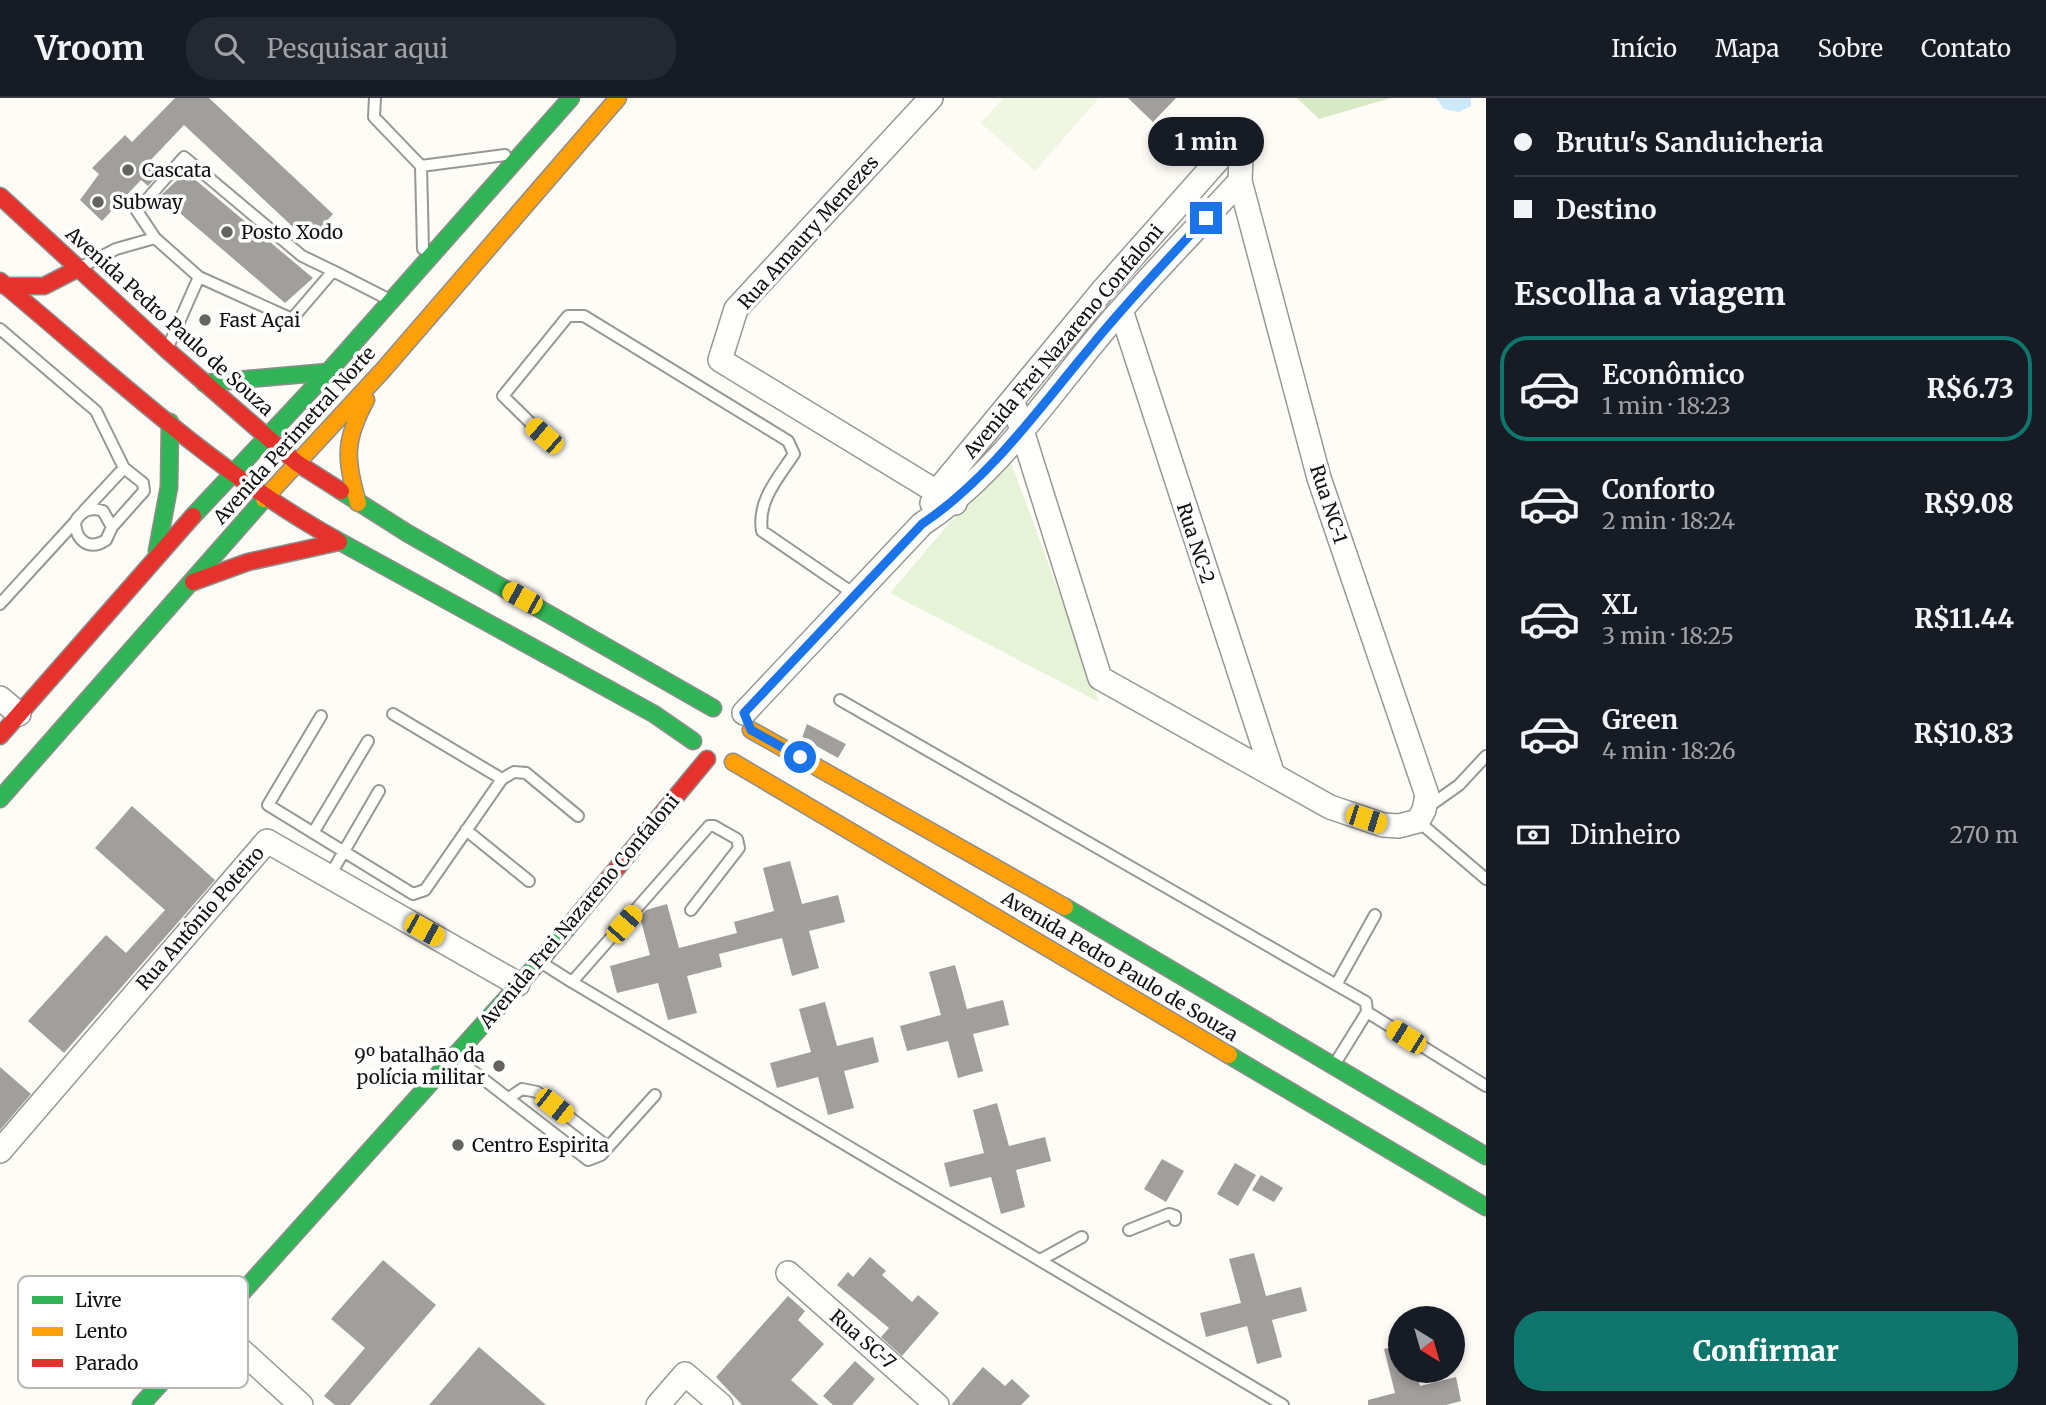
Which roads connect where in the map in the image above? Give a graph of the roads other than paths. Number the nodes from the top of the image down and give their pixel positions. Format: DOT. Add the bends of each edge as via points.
graph roads {
  1 [pos="375,98"];
  2 [pos="571,98"];
  3 [pos="618,98"];
  4 [pos="931,98"];
  5 [pos="1242,133"];
  6 [pos="522,153"];
  7 [pos="421,166"];
  8 [pos="1240,181"];
  9 [pos="0,196"];
  10 [pos="155,238"];
  11 [pos="424,265"];
  12 [pos="79,268"];
  13 [pos="333,271"];
  14 [pos="199,277"];
  15 [pos="3,283"];
  16 [pos="392,301"];
  17 [pos="1121,310"];
  18 [pos="0,329"];
  19 [pos="167,350"];
  20 [pos="384,369"];
  21 [pos="328,372"];
  22 [pos="204,383"];
  23 [pos="1013,401"];
  24 [pos="170,422"];
  25 [pos="1023,428"];
  26 [pos="544,436"];
  27 [pos="268,438"];
  28 [pos="297,463"];
  29 [pos="124,468"];
  30 [pos="234,474"];
  31 [pos="946,496"];
  32 [pos="265,497"];
  33 [pos="358,503"];
  34 [pos="84,511"];
  35 [pos="75,522"];
  36 [pos="111,527"];
  37 [pos="339,542"];
  38 [pos="155,557"];
  39 [pos="188,584"];
  40 [pos="857,596"];
  41 [pos="0,604"];
  42 [pos="0,698"];
  43 [pos="840,700"];
  44 [pos="19,714"];
  45 [pos="393,714"];
  46 [pos="321,716"];
  47 [pos="747,722"];
  48 [pos="702,723"];
  49 [pos="0,736"];
  50 [pos="368,741"];
  51 [pos="1486,755"];
  52 [pos="707,759"];
  53 [pos="733,762"];
  54 [pos="1273,775"];
  55 [pos="502,779"];
  56 [pos="379,791"];
  57 [pos="0,799"];
  58 [pos="578,816"];
  59 [pos="1421,816"];
  60 [pos="466,830"];
  61 [pos="313,833"];
  62 [pos="344,852"];
  63 [pos="329,877"];
  64 [pos="1486,879"];
  65 [pos="529,881"];
  66 [pos="691,910"];
  67 [pos="1375,915"];
  68 [pos="1139,949"];
  69 [pos="540,961"];
  70 [pos="1085,969"];
  71 [pos="572,982"];
  72 [pos="518,984"];
  73 [pos="1336,985"];
  74 [pos="1367,1012"];
  75 [pos="1253,1015"];
  76 [pos="1164,1017"];
  77 [pos="454,1056"];
  78 [pos="1334,1064"];
  79 [pos="1486,1086"];
  80 [pos="655,1095"];
  81 [pos="509,1098"];
  82 [pos="608,1147"];
  83 [pos="0,1151"];
  84 [pos="1486,1156"];
  85 [pos="1486,1207"];
  86 [pos="1175,1220"];
  87 [pos="1129,1230"];
  88 [pos="1082,1237"];
  89 [pos="1042,1259"];
  90 [pos="788,1273"];
  91 [pos="248,1282"];
  92 [pos="248,1357"];
  93 [pos="156,1388"];
  94 [pos="141,1405"];
  95 [pos="301,1405"];
  96 [pos="658,1405"];
  97 [pos="721,1405"];
  98 [pos="937,1405"];
  99 [pos="1283,1405"];
  1 -- 7 [label="lane" via="374,117"];
  2 -- 6 [label="main road, Avenida Perimetral Norte"];
  3 -- 20 [label="main road, Avenida Perimetral Norte"];
  4 -- 31 [label="street, Rua Amaury Menezes" via="736,309 720,360"];
  5 -- 8 [label="street, Rua NC-1"];
  5 -- 23 [label="street, Avenida Frei Nazareno Confaloni" via="1103,290"];
  6 -- 7 [label="lane"];
  6 -- 11 [label="main road, Avenida Perimetral Norte"];
  7 -- 11 [label="lane"];
  8 -- 17 [label="street, Avenida Frei Nazareno Confaloni"];
  8 -- 59 [label="street, Rua NC-1" via="1319,478 1427,795"];
  9 -- 12 [label="main road, Avenida Pedro Paulo de Souza"];
  10 -- 12 [label="lane" via="116,249"];
  10 -- 13 [label="lane" via="137,211 184,157 302,256"];
  10 -- 14 [label="lane"];
  11 -- 16 [label="main road, Avenida Perimetral Norte"];
  12 -- 15 [label="main road" via="45,287"];
  12 -- 19 [label="main road, Avenida Pedro Paulo de Souza"];
  13 -- 14 [label="lane" via="292,319"];
  13 -- 16 [label="lane"];
  14 -- 19 [label="lane"];
  15 -- 24 [label="main road"];
  16 -- 21 [label="main road, Avenida Perimetral Norte"];
  17 -- 25 [label="street, Avenida Frei Nazareno Confaloni"];
  17 -- 54 [label="street, Rua NC-2"];
  18 -- 29 [label="lane" via="96,411"];
  19 -- 22 [label="main road, Avenida Pedro Paulo de Souza"];
  20 -- 28 [label="main road, Avenida Perimetral Norte"];
  20 -- 33 [label="main road" via="352,424 347,443 345,460"];
  21 -- 22 [label="main road"];
  21 -- 27 [label="main road, Avenida Perimetral Norte"];
  22 -- 27 [label="main road, Avenida Pedro Paulo de Souza"];
  23 -- 25 [label="street"];
  23 -- 31 [label="street, Avenida Frei Nazareno Confaloni"];
  24 -- 30 [label="main road"];
  24 -- 38 [label="main road" via="170,501"];
  25 -- 31 [label="street, Avenida Frei Nazareno Confaloni"];
  25 -- 54 [label="street" via="1100,678"];
  26 -- 40 [label="lane" via="503,396 568,316 584,316 788,441 794,454 765,499 762,531"];
  27 -- 28 [label="main road, Avenida Pedro Paulo de Souza"];
  27 -- 30 [label="main road, Avenida Perimetral Norte"];
  28 -- 32 [label="main road, Avenida Perimetral Norte"];
  28 -- 33 [label="main road, Avenida Pedro Paulo de Souza"];
  29 -- 34 [label="lane"];
  29 -- 36 [label="lane" via="143,483 144,491"];
  30 -- 32 [label="main road"];
  30 -- 38 [label="main road, Avenida Perimetral Norte"];
  31 -- 40 [label="street, Avenida Frei Nazareno Confaloni"];
  32 -- 37 [label="main road"];
  32 -- 39 [label="main road, Avenida Perimetral Norte"];
  33 -- 48 [label="main road, Avenida Pedro Paulo de Souza"];
  34 -- 35 [label="lane"];
  34 -- 36 [label="lane" via="103,511"];
  35 -- 36 [label="lane" via="77,536 93,545 106,540"];
  35 -- 41 [label="lane"];
  37 -- 39 [label="main road" via="248,562"];
  37 -- 48 [label="main road" via="654,714"];
  38 -- 44 [label="main road, Avenida Perimetral Norte"];
  39 -- 57 [label="main road, Avenida Perimetral Norte"];
  40 -- 47 [label="street, Avenida Frei Nazareno Confaloni"];
  42 -- 44 [label="street"];
  43 -- 73 [label="lane"];
  44 -- 49 [label="main road, Avenida Perimetral Norte"];
  45 -- 55 [label="lane"];
  46 -- 61 [label="lane" via="268,805"];
  47 -- 48 [label="main road" via="727,706"];
  47 -- 53 [label="main road" via="749,744"];
  47 -- 68 [label="main road, Avenida Pedro Paulo de Souza"];
  48 -- 52 [label="main road"];
  50 -- 61 [label="lane"];
  51 -- 59 [label="lane"];
  52 -- 53 [label="main road" via="716,764"];
  52 -- 69 [label="main road, Avenida Frei Nazareno Confaloni"];
  53 -- 70 [label="main road, Avenida Pedro Paulo de Souza"];
  54 -- 59 [label="street" via="1330,807 1383,825 1399,826"];
  55 -- 58 [label="lane" via="514,772 526,773"];
  55 -- 60 [label="lane"];
  56 -- 62 [label="lane"];
  59 -- 64 [label="lane"];
  60 -- 62 [label="lane" via="425,890 413,894"];
  60 -- 65 [label="lane"];
  61 -- 62 [label="lane"];
  62 -- 63 [label="lane"];
  63 -- 72 [label="street, Rua Antônio Poteiro"];
  63 -- 83 [label="street, Rua Antônio Poteiro" via="267,841"];
  66 -- 71 [label="lane" via="739,848 737,839 714,826 709,826"];
  67 -- 73 [label="lane"];
  68 -- 70 [label="main road" via="1147,969 1136,979 1099,967"];
  68 -- 75 [label="main road, Avenida Pedro Paulo de Souza"];
  69 -- 71 [label="lane"];
  69 -- 72 [label="main road, Avenida Frei Nazareno Confaloni"];
  70 -- 76 [label="main road, Avenida Pedro Paulo de Souza"];
  71 -- 89 [label="lane"];
  72 -- 77 [label="main road, Avenida Frei Nazareno Confaloni"];
  73 -- 74 [label="lane" via="1366,1002"];
  74 -- 78 [label="lane"];
  74 -- 79 [label="lane"];
  75 -- 76 [label="main road" via="1182,998 1167,1006"];
  75 -- 78 [label="main road, Avenida Pedro Paulo de Souza"];
  76 -- 85 [label="main road, Avenida Pedro Paulo de Souza"];
  77 -- 81 [label="lane"];
  77 -- 91 [label="main road, Avenida Frei Nazareno Confaloni"];
  78 -- 84 [label="main road, Avenida Pedro Paulo de Souza"];
  80 -- 82 [label="lane"];
  81 -- 82 [label="lane" via="522,1089 537,1092"];
  81 -- 82 [label="lane" via="588,1160"];
  86 -- 87 [label="lane" via="1168,1214"];
  88 -- 89 [label="lane"];
  89 -- 99 [label="lane"];
  90 -- 98 [label="street, Rua SC-7"];
  92 -- 95 [label="street"];
  93 -- 94 [label="main road, Avenida Frei Nazareno Confaloni"];
  96 -- 97 [label="street" via="685,1374"];
}
